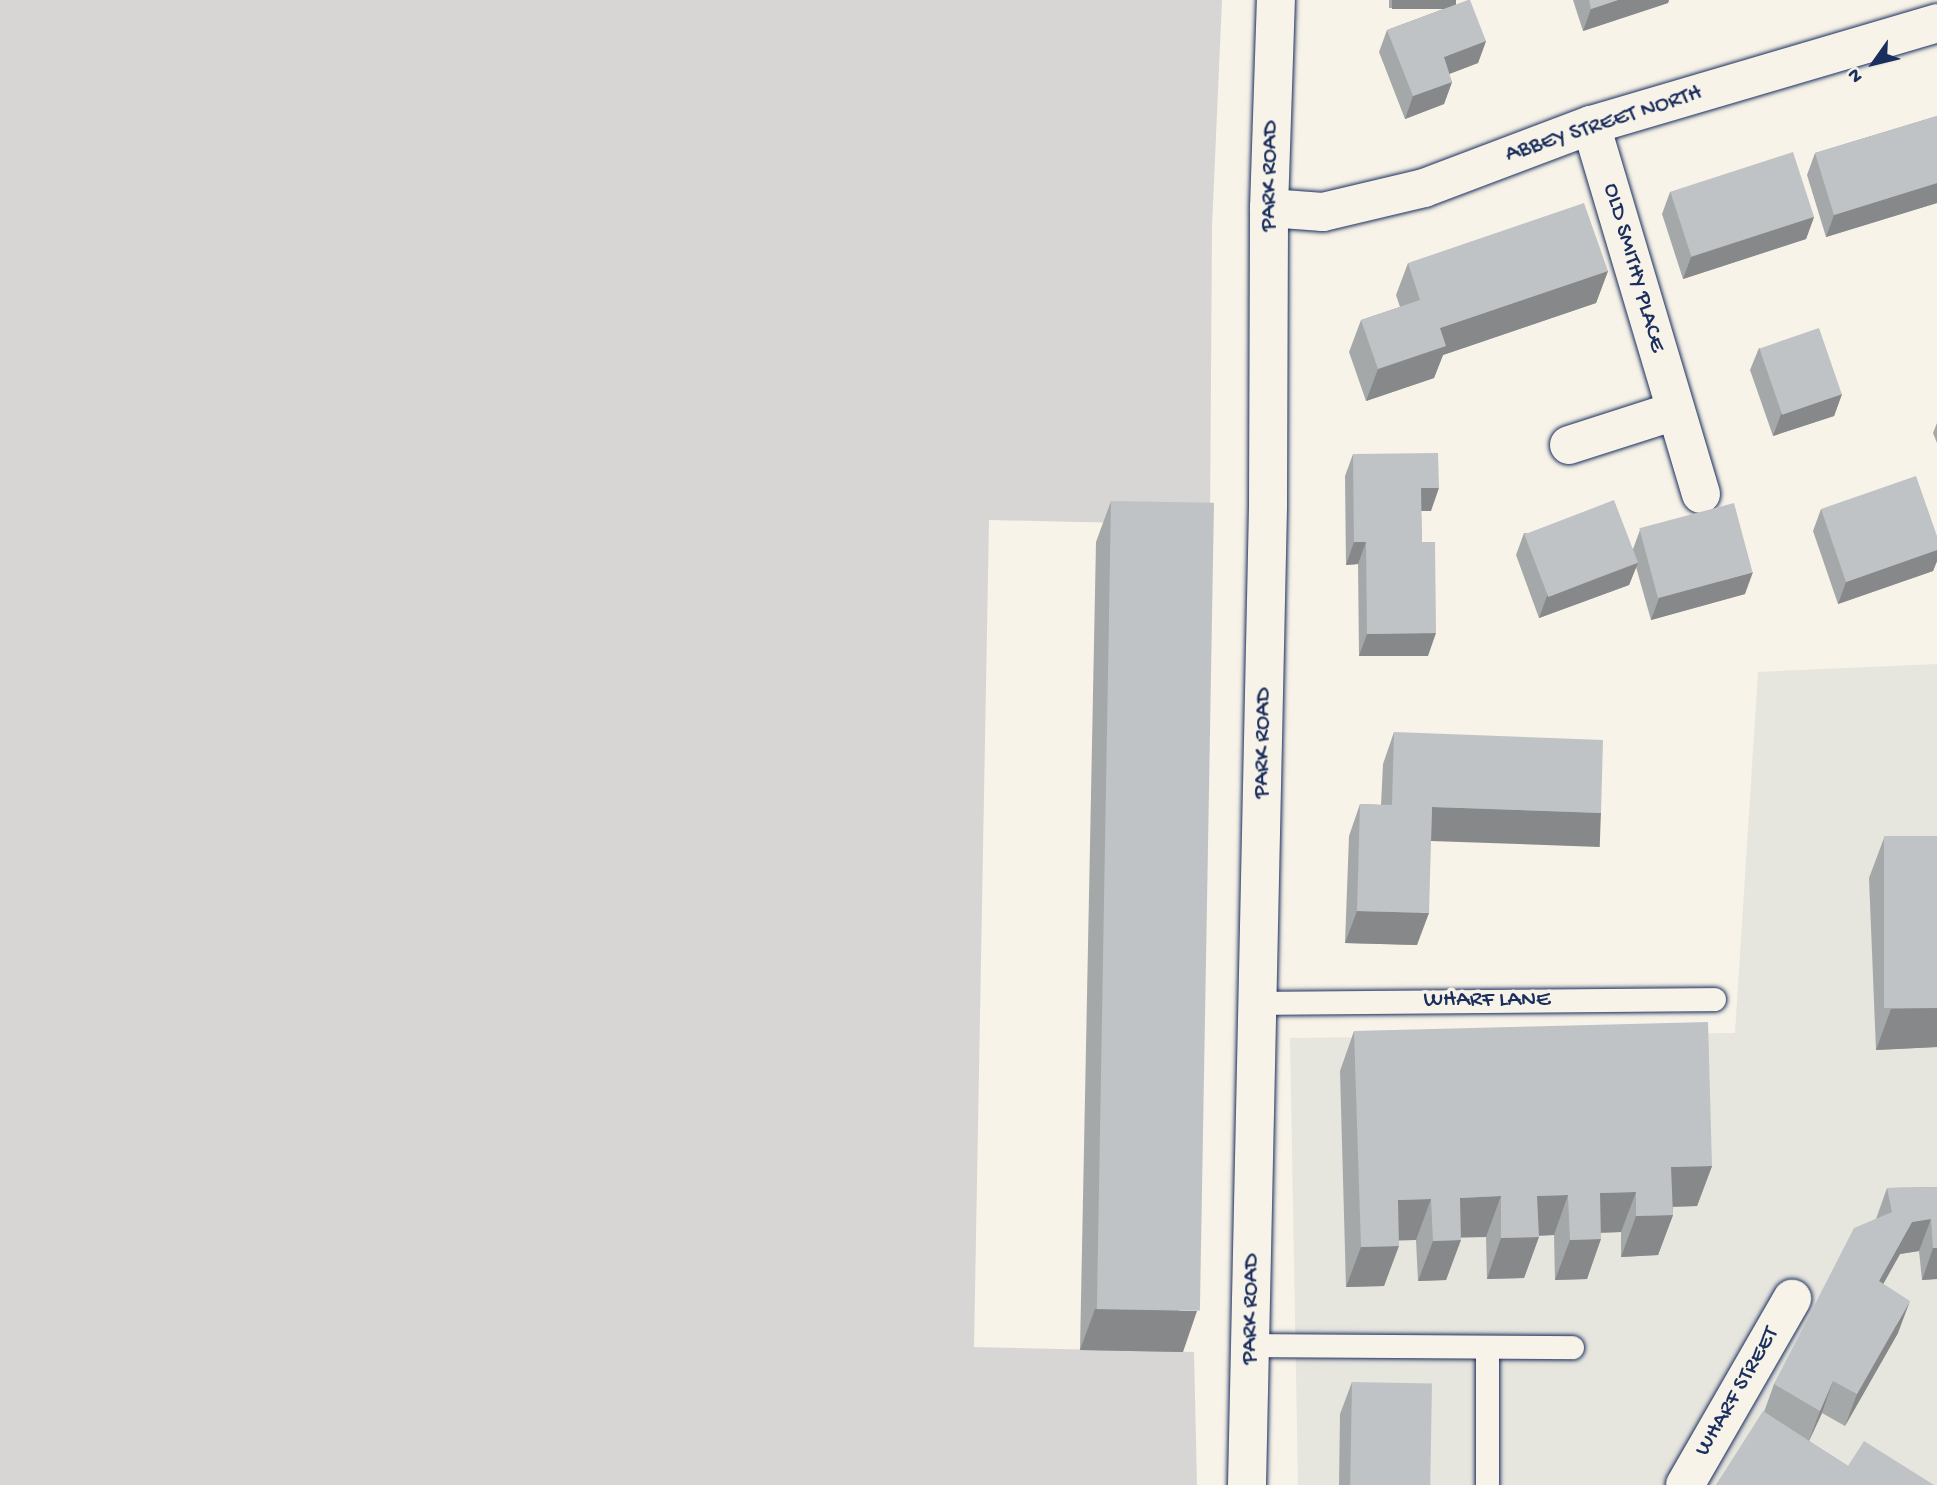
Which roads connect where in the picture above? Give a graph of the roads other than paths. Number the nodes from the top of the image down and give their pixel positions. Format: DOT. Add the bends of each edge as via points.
graph roads {
  1 [pos="1276,0"];
  2 [pos="1937,23"];
  3 [pos="1591,125"];
  4 [pos="1269,208"];
  5 [pos="1675,411"];
  6 [pos="1569,445"];
  7 [pos="1701,494"];
  8 [pos="1714,999"];
  9 [pos="1259,1003"];
  10 [pos="1791,1299"];
  11 [pos="1251,1345"];
  12 [pos="1487,1347"];
  13 [pos="1572,1347"];
  14 [pos="1247,1485"];
  15 [pos="1487,1485"];
  16 [pos="1685,1485"];
  1 -- 4 [label="street, PARK ROAD"];
  2 -- 3 [label="street, ABBEY STREET NORTH"];
  3 -- 4 [label="street, ABBEY STREET NORTH" via="1424,188 1322,212"];
  3 -- 5 [label="street, OLD SMITHY PLACE"];
  4 -- 9 [label="street, PARK ROAD"];
  5 -- 6 [label="street"];
  5 -- 7 [label="street, OLD SMITHY PLACE"];
  8 -- 9 [label="lane, WHARF LANE"];
  9 -- 11 [label="street, PARK ROAD"];
  10 -- 16 [label="street, WHARF STREET"];
  11 -- 12 [label="lane"];
  11 -- 14 [label="street, PARK ROAD"];
  12 -- 13 [label="lane"];
  12 -- 15 [label="lane"];
}
